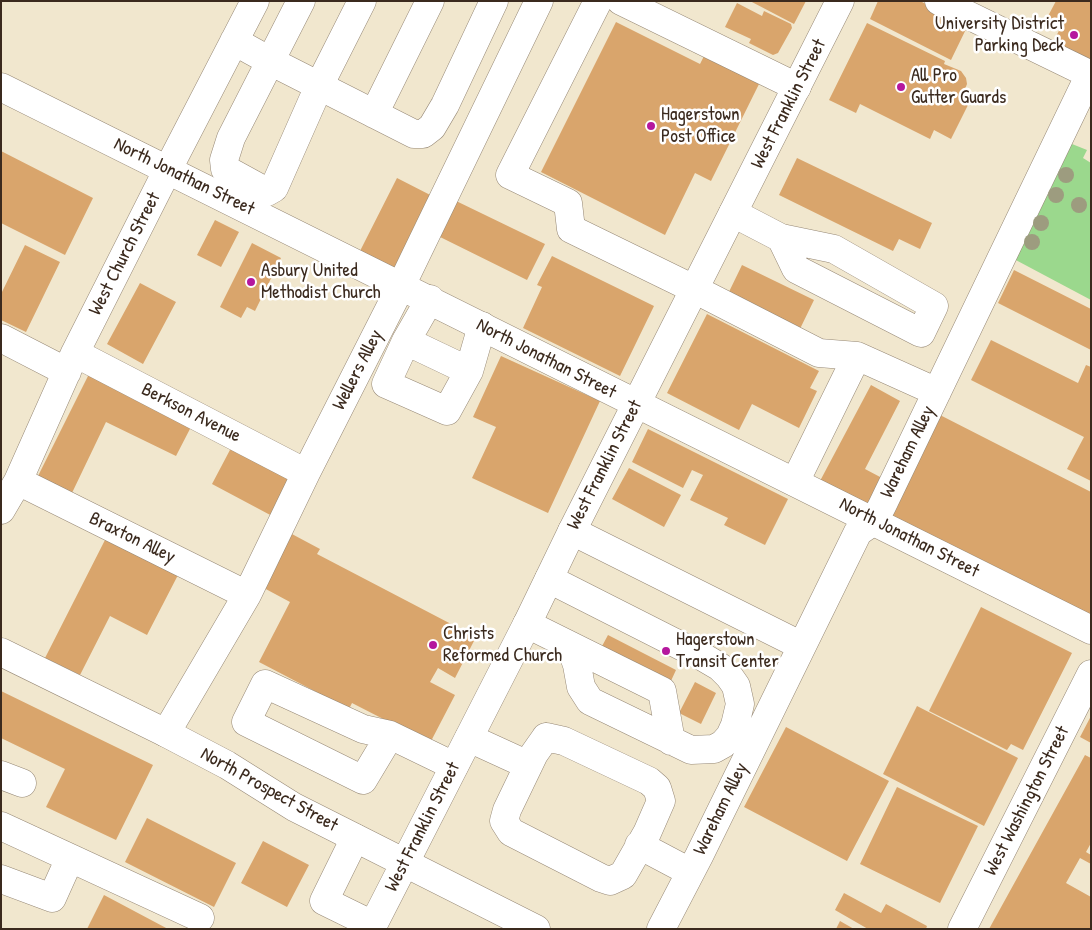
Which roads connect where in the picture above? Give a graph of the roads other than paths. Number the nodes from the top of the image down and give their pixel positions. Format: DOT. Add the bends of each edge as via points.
graph roads {
  1 [pos="255,1"];
  2 [pos="301,1"];
  3 [pos="362,1"];
  4 [pos="430,1"];
  5 [pos="494,1"];
  6 [pos="539,1"];
  7 [pos="598,1"];
  8 [pos="620,1"];
  9 [pos="840,1"];
  10 [pos="939,1"];
  11 [pos="234,41"];
  12 [pos="270,61"];
  13 [pos="1090,74"];
  14 [pos="319,86"];
  15 [pos="1,87"];
  16 [pos="797,88"];
  17 [pos="374,114"];
  18 [pos="168,169"];
  19 [pos="733,213"];
  20 [pos="781,238"];
  21 [pos="401,286"];
  22 [pos="694,289"];
  23 [pos="430,299"];
  24 [pos="482,326"];
  25 [pos="1,338"];
  26 [pos="406,341"];
  27 [pos="856,356"];
  28 [pos="71,363"];
  29 [pos="469,370"];
  30 [pos="937,392"];
  31 [pos="636,404"];
  32 [pos="306,473"];
  33 [pos="18,481"];
  34 [pos="795,482"];
  35 [pos="1,510"];
  36 [pos="874,521"];
  37 [pos="572,531"];
  38 [pos="549,579"];
  39 [pos="247,595"];
  40 [pos="527,624"];
  41 [pos="1091,630"];
  42 [pos="802,646"];
  43 [pos="1,652"];
  44 [pos="606,664"];
  45 [pos="1091,674"];
  46 [pos="635,723"];
  47 [pos="472,731"];
  48 [pos="166,733"];
  49 [pos="390,735"];
  50 [pos="531,760"];
  51 [pos="454,766"];
  52 [pos="1,826"];
  53 [pos="356,838"];
  54 [pos="643,839"];
  55 [pos="70,858"];
  56 [pos="404,863"];
  57 [pos="695,864"];
  58 [pos="1,879"];
  59 [pos="200,918"];
  60 [pos="372,927"];
  61 [pos="536,929"];
  62 [pos="661,929"];
  63 [pos="962,929"];
  1 -- 11 [label="main road, West Church Street"];
  2 -- 12 [label="main road"];
  3 -- 14 [label="main road"];
  4 -- 17 [label="main road"];
  5 -- 17 [label="main road" via="432,127 423,134 414,134"];
  6 -- 21 [label="main road, Wellers Alley"];
  7 -- 22 [label="main road" via="510,175 568,203 571,229"];
  8 -- 16 [label="main road"];
  9 -- 16 [label="main road, West Franklin Street"];
  10 -- 13 [label="main road"];
  11 -- 12 [label="main road"];
  11 -- 18 [label="main road, West Church Street"];
  12 -- 14 [label="main road"];
  12 -- 14 [label="main road" via="231,138 224,160 225,169 267,192 274,188"];
  13 -- 30 [label="main road, Wareham Alley"];
  14 -- 17 [label="main road"];
  15 -- 18 [label="main road, North Jonathan Street"];
  16 -- 19 [label="main road, West Franklin Street"];
  18 -- 21 [label="main road, North Jonathan Street"];
  18 -- 28 [label="main road, West Church Street"];
  19 -- 20 [label="main road"];
  19 -- 22 [label="main road, West Franklin Street"];
  20 -- 20 [label="main road" via="834,249 934,306 921,333 796,269"];
  21 -- 23 [label="main road, North Jonathan Street"];
  21 -- 32 [label="main road, Wellers Alley"];
  22 -- 27 [label="main road" via="819,353"];
  22 -- 31 [label="main road, West Franklin Street"];
  23 -- 24 [label="main road, North Jonathan Street"];
  23 -- 26 [label="main road"];
  24 -- 29 [label="main road"];
  24 -- 31 [label="main road, North Jonathan Street"];
  25 -- 28 [label="main road, Berkson Avenue"];
  26 -- 29 [label="main road"];
  26 -- 29 [label="main road" via="386,384 448,411"];
  27 -- 30 [label="main road"];
  27 -- 34 [label="main road"];
  28 -- 32 [label="main road, Berkson Avenue"];
  28 -- 33 [label="main road, West Church Street"];
  30 -- 36 [label="main road, Wareham Alley"];
  31 -- 34 [label="main road, North Jonathan Street"];
  31 -- 37 [label="main road, West Franklin Street"];
  32 -- 39 [label="main road, Wellers Alley"];
  33 -- 35 [label="main road, West Church Street"];
  33 -- 39 [label="main road, Braxton Alley"];
  34 -- 36 [label="main road, North Jonathan Street"];
  36 -- 41 [label="main road, North Jonathan Street"];
  36 -- 42 [label="main road, Wareham Alley" via="858,532"];
  37 -- 38 [label="main road, West Franklin Street"];
  37 -- 42 [label="main road"];
  38 -- 40 [label="main road, West Franklin Street"];
  38 -- 46 [label="main road" via="708,659 720,667 736,686 740,704 736,725 727,740 714,749 691,750"];
  39 -- 48 [label="main road, Wellers Alley"];
  40 -- 44 [label="main road"];
  40 -- 47 [label="main road, West Franklin Street"];
  42 -- 57 [label="main road, Wareham Alley"];
  43 -- 48 [label="main road, North Prospect Street"];
  44 -- 46 [label="main road"];
  44 -- 46 [label="main road" via="662,691"];
  44 -- 46 [label="main road" via="572,650 581,688 590,701"];
  45 -- 63 [label="main road, West Washington Street"];
  47 -- 50 [label="main road"];
  47 -- 51 [label="main road, West Franklin Street"];
  48 -- 53 [label="main road, North Prospect Street" via="227,765 294,807"];
  49 -- 49 [label="main road" via="363,729 265,684 246,722 363,780"];
  49 -- 51 [label="main road"];
  50 -- 54 [label="main road" via="546,737 564,741 649,781 657,788 661,802"];
  50 -- 54 [label="main road" via="505,815 504,821 511,832 610,881 623,875"];
  51 -- 56 [label="main road, West Franklin Street"];
  52 -- 55 [label="main road"];
  53 -- 56 [label="main road, North Prospect Street"];
  53 -- 60 [label="main road" via="324,900"];
  54 -- 57 [label="main road"];
  55 -- 58 [label="main road" via="52,898"];
  55 -- 59 [label="main road"];
  56 -- 60 [label="main road, West Franklin Street"];
  56 -- 61 [label="main road, North Prospect Street"];
  57 -- 62 [label="main road, Wareham Alley"];
}
